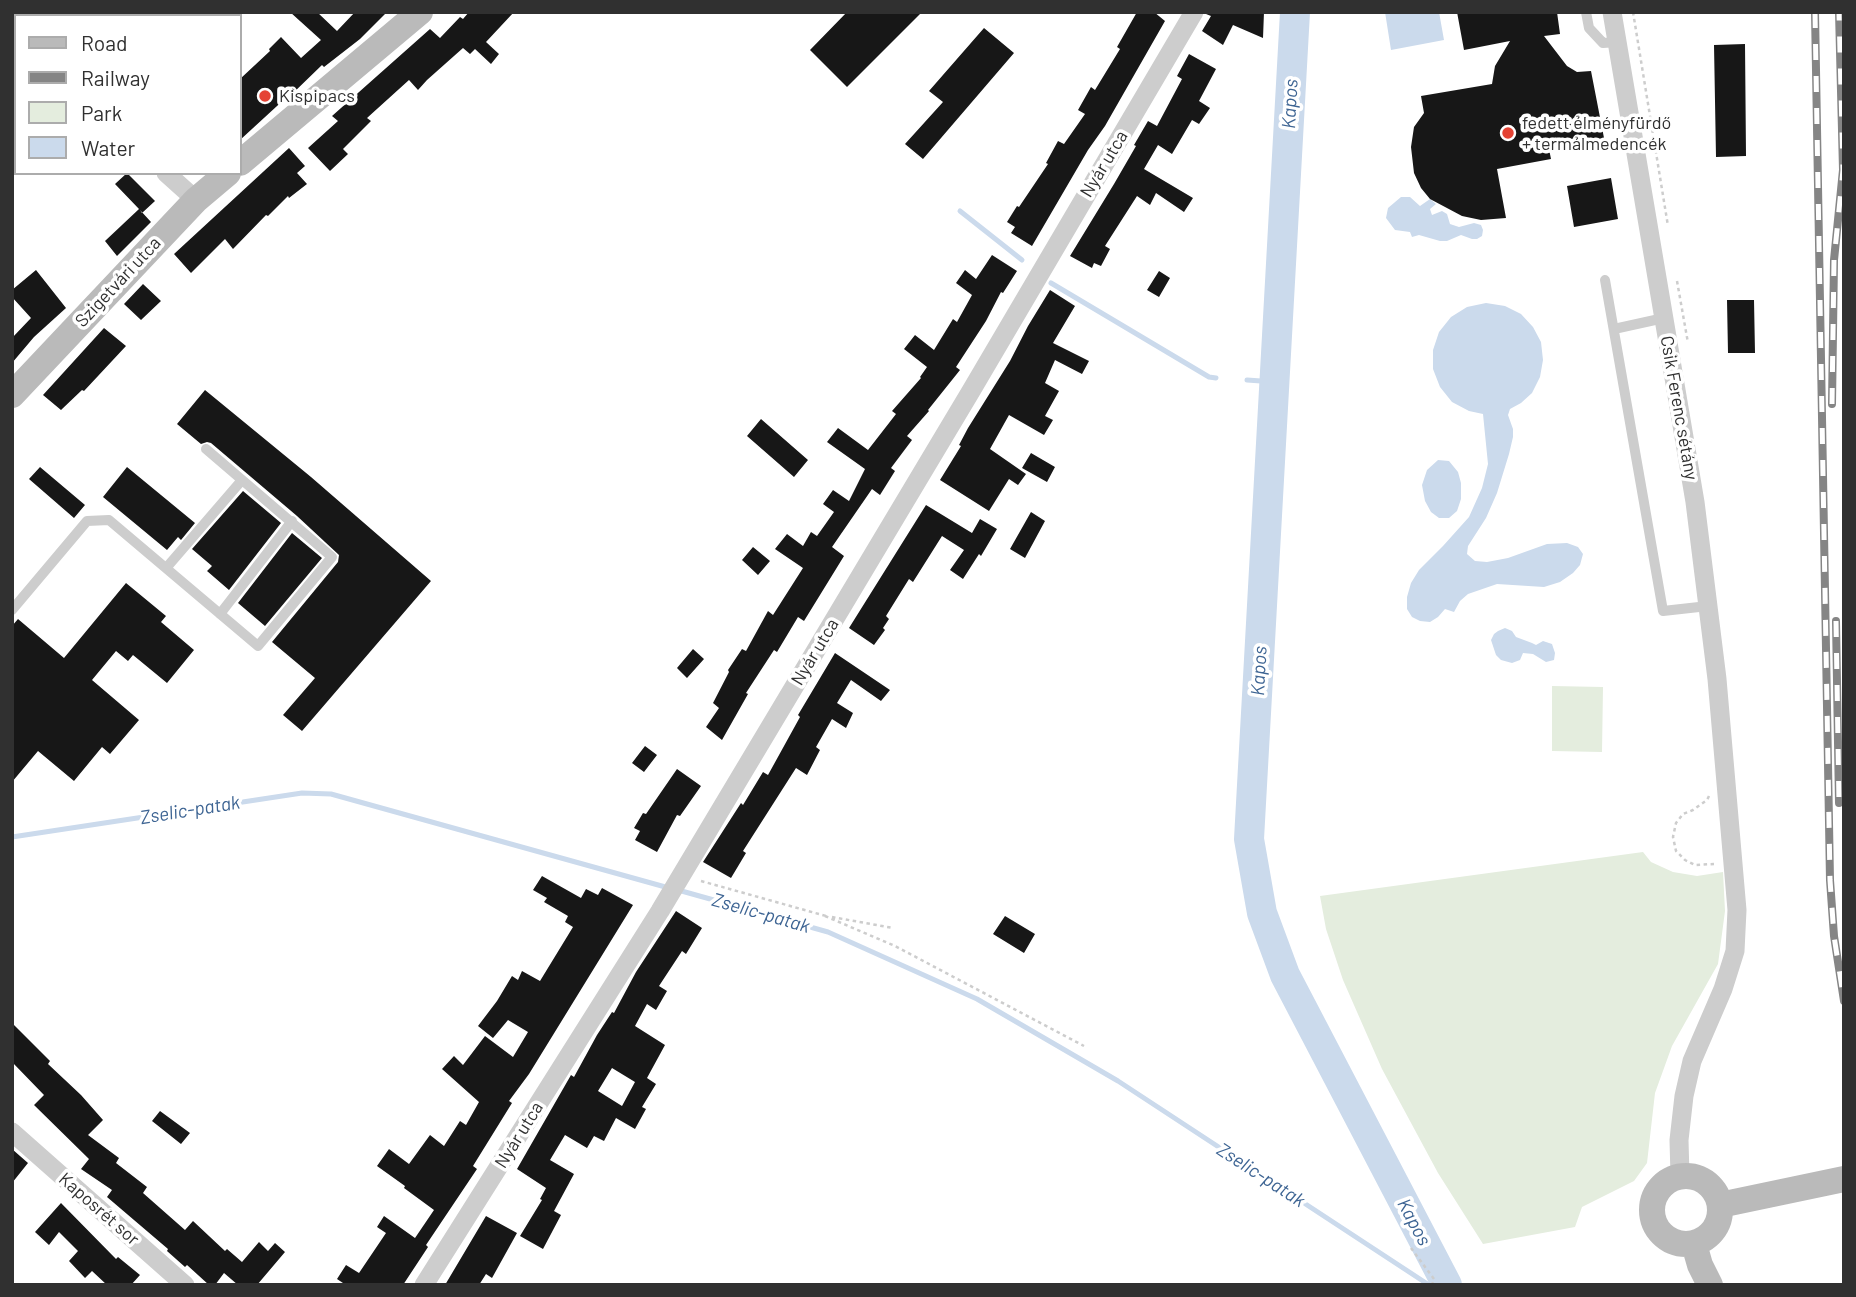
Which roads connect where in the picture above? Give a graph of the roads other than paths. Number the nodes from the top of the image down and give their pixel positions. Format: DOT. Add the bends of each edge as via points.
graph roads {
  1 [pos="420,12"];
  2 [pos="1194,12"];
  3 [pos="1586,12"];
  4 [pos="1612,12"];
  5 [pos="1616,42"];
  6 [pos="242,161"];
  7 [pos="168,175"];
  8 [pos="226,175"];
  9 [pos="196,200"];
  10 [pos="1605,280"];
  11 [pos="1664,318"];
  12 [pos="1614,329"];
  13 [pos="12,395"];
  14 [pos="206,449"];
  15 [pos="242,480"];
  16 [pos="292,521"];
  17 [pos="167,567"];
  18 [pos="1708,606"];
  19 [pos="12,610"];
  20 [pos="220,614"];
  21 [pos="12,1132"];
  22 [pos="1680,1176"];
  23 [pos="1844,1179"];
  24 [pos="1724,1214"];
  25 [pos="1701,1247"];
  26 [pos="185,1285"];
  27 [pos="425,1285"];
  28 [pos="1710,1285"];
  1 -- 6 [label="street"];
  2 -- 27 [label="street, Nyár utca" via="660,911"];
  3 -- 5 [label="lane" via="1589,28 1603,43"];
  4 -- 5 [label="street, Csik Ferenc sétány"];
  5 -- 11 [label="street, Csik Ferenc sétány"];
  7 -- 9 [label="street"];
  8 -- 9 [label="street, Szigetvári utca"];
  9 -- 13 [label="street, Szigetvári utca"];
  10 -- 12 [label="lane"];
  11 -- 12 [label="lane"];
  11 -- 18 [label="street, Csik Ferenc sétány"];
  12 -- 18 [label="lane" via="1663,611"];
  14 -- 15 [label="lane"];
  15 -- 16 [label="lane"];
  15 -- 17 [label="lane"];
  16 -- 20 [label="lane"];
  16 -- 20 [label="lane" via="332,557 258,646"];
  17 -- 19 [label="lane" via="109,520 87,521"];
  17 -- 20 [label="lane"];
  18 -- 22 [label="street, Csik Ferenc sétány" via="1734,860 1735,951 1692,1061 1679,1140"];
  21 -- 26 [label="street, Kaposrét sor"];
  22 -- 24 [label="street" via="1709,1185"];
  22 -- 25 [label="street" via="1661,1186 1654,1196 1652,1218 1664,1237"];
  23 -- 24 [label="street"];
  24 -- 25 [label="street"];
  25 -- 28 [label="street" via="1700,1265"];
}
